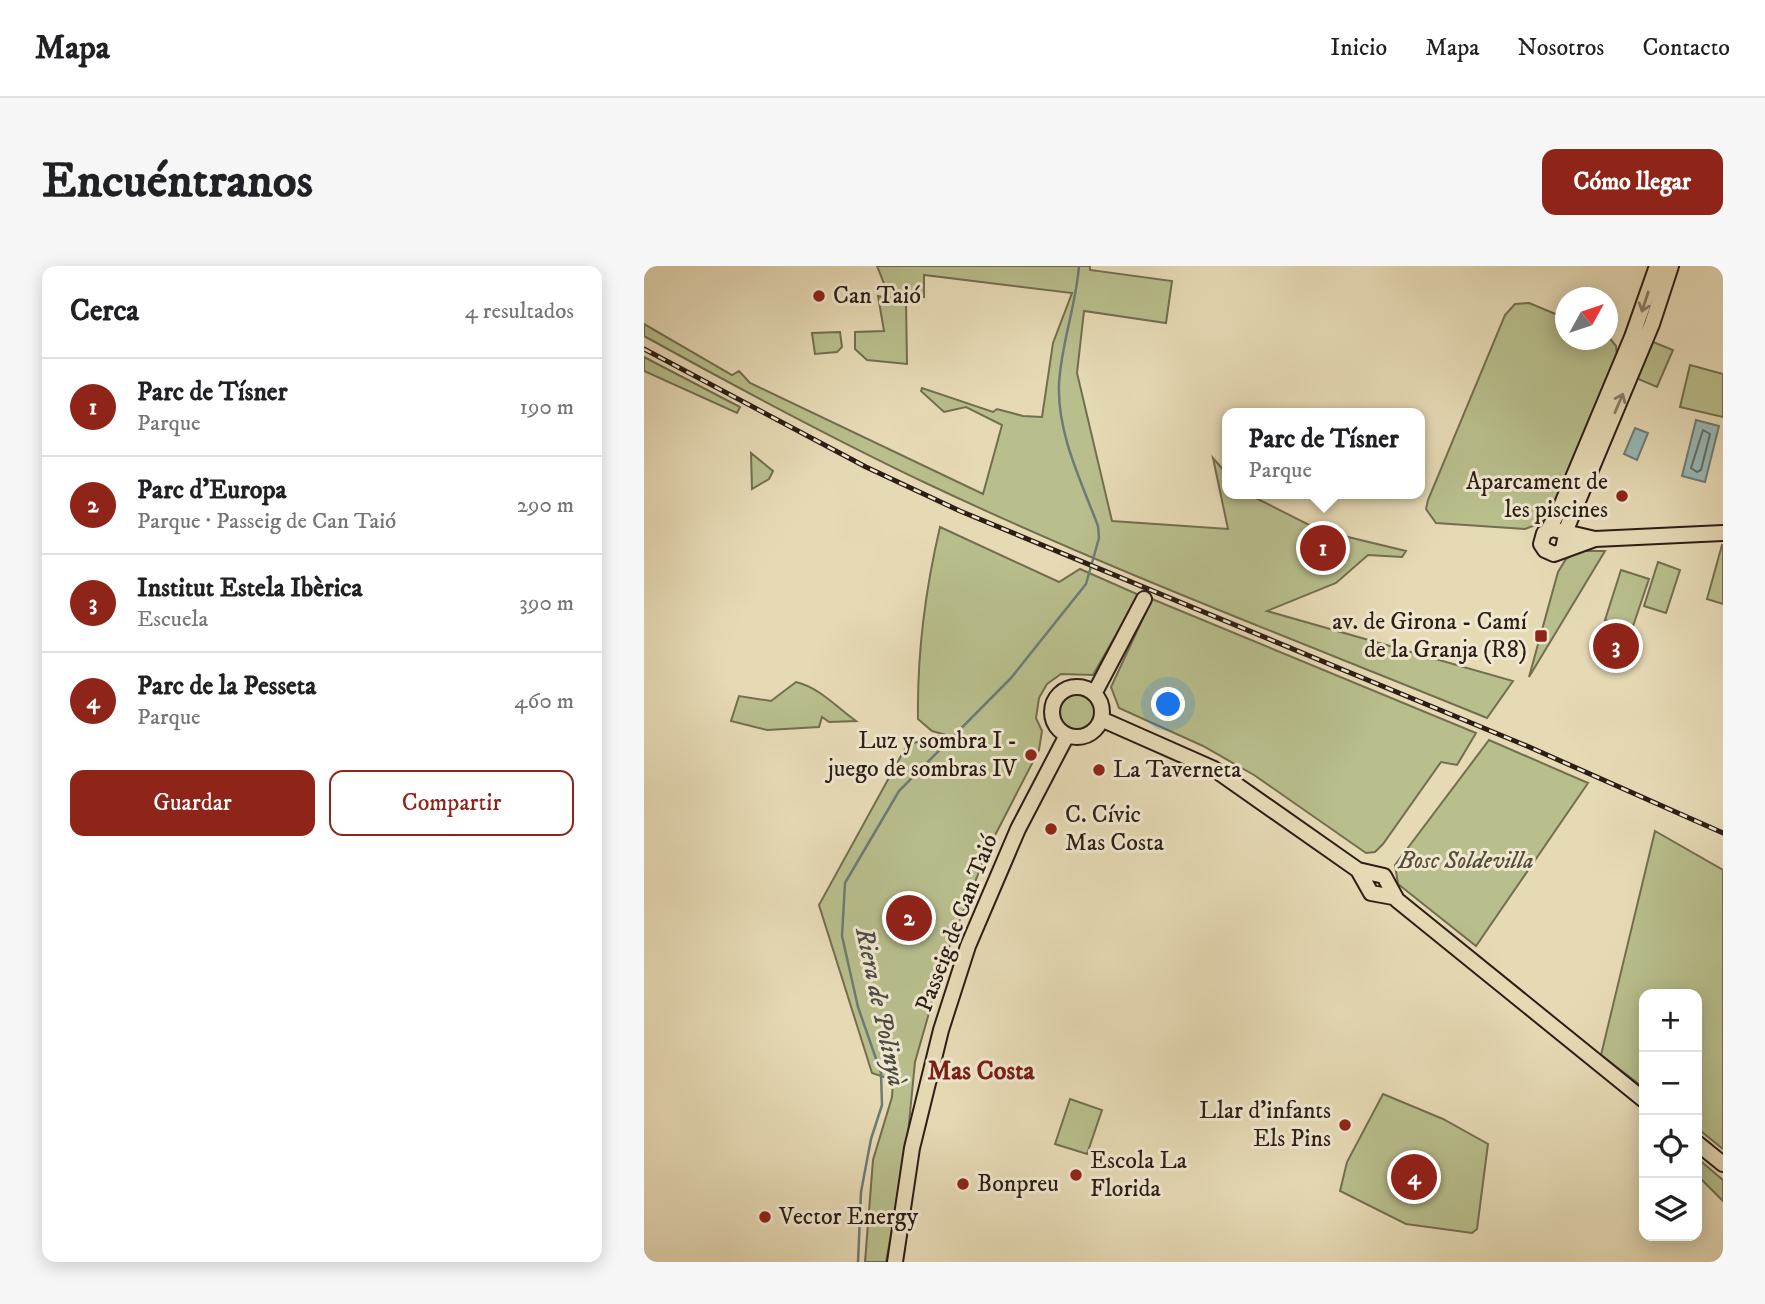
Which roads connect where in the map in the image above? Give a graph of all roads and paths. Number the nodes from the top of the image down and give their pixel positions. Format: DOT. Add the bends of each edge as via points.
graph roads {
  1 [pos="1657,266"];
  2 [pos="1671,266"];
  3 [pos="1562,533"];
  4 [pos="1723,533"];
  5 [pos="1144,600"];
  6 [pos="1094,694"];
  7 [pos="1101,719"];
  8 [pos="1067,735"];
  9 [pos="1639,1096"];
  10 [pos="1702,1147"];
  11 [pos="1723,1164"];
  12 [pos="895,1262"];
  1 -- 3 [label="main road, one-way" via="1622,364 1559,511"];
  3 -- 2 [label="main road, one-way" via="1652,324"];
  3 -- 4 [label="main road" via="1589,537"];
  5 -- 6 [label="main road"];
  6 -- 7 [label="main road" via="1100,701"];
  6 -- 8 [label="main road" via="1073,687 1061,692 1054,702 1055,724"];
  7 -- 8 [label="main road" via="1090,733"];
  7 -- 9 [label="main road" via="1214,769 1366,875 1384,876 1387,892"];
  8 -- 12 [label="main road, Passeig de Can Taió" via="1018,829 968,946 931,1066 912,1148"];
  10 -- 11 [label="main road"];
}
